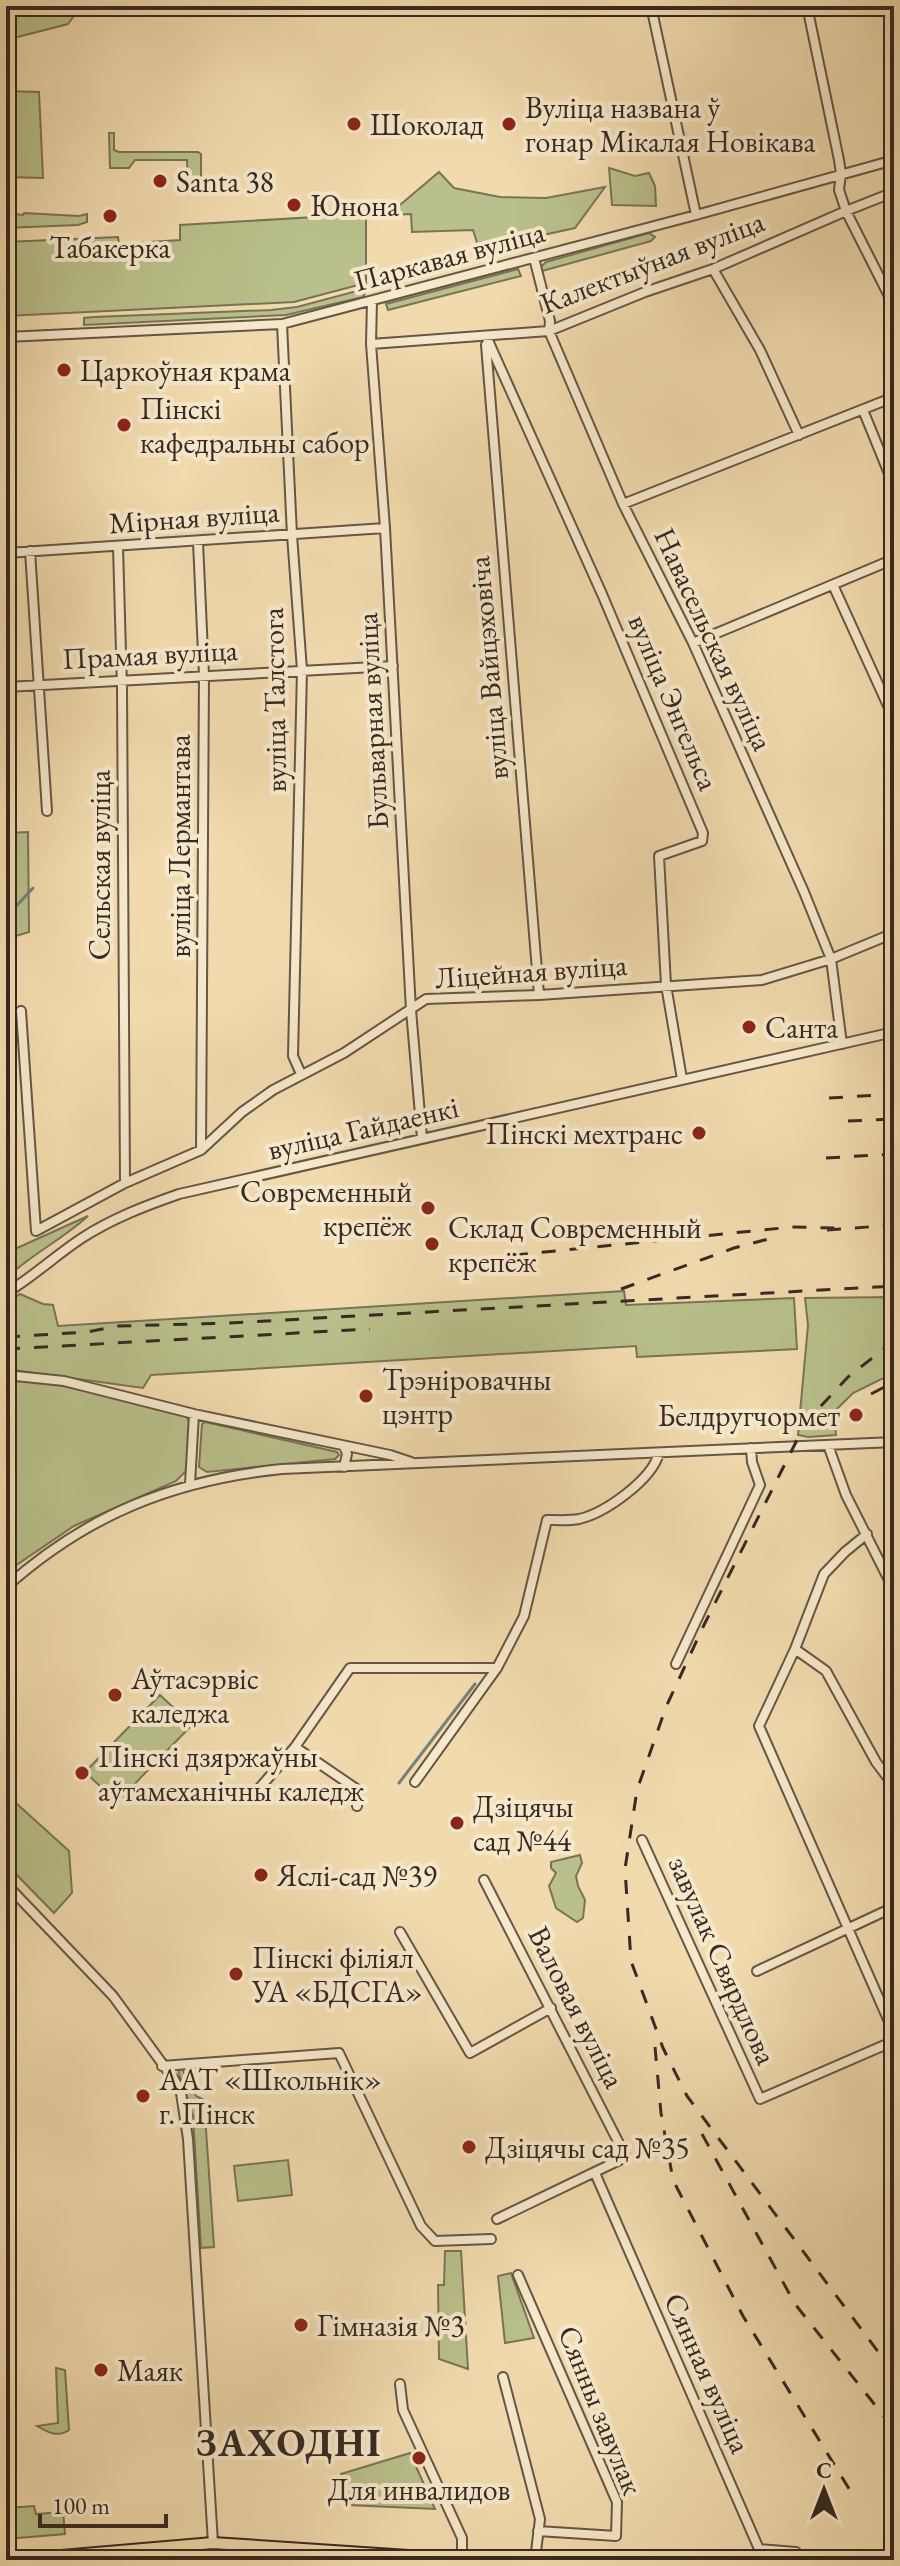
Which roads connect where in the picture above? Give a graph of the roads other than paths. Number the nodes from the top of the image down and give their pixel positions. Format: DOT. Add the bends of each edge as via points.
graph roads {
  1 [pos="651,6"];
  2 [pos="807,6"];
  3 [pos="894,160"];
  4 [pos="841,174"];
  5 [pos="894,192"];
  6 [pos="846,211"];
  7 [pos="696,215"];
  8 [pos="534,258"];
  9 [pos="713,269"];
  10 [pos="372,301"];
  11 [pos="894,306"];
  12 [pos="282,324"];
  13 [pos="549,331"];
  14 [pos="486,336"];
  15 [pos="6,337"];
  16 [pos="371,344"];
  17 [pos="894,397"];
  18 [pos="863,410"];
  19 [pos="799,435"];
  20 [pos="894,486"];
  21 [pos="623,504"];
  22 [pos="385,528"];
  23 [pos="292,535"];
  24 [pos="198,542"];
  25 [pos="118,547"];
  26 [pos="30,551"];
  27 [pos="6,553"];
  28 [pos="894,559"];
  29 [pos="833,585"];
  30 [pos="693,643"];
  31 [pos="393,666"];
  32 [pos="302,670"];
  33 [pos="204,675"];
  34 [pos="122,680"];
  35 [pos="40,685"];
  36 [pos="6,687"];
  37 [pos="894,719"];
  38 [pos="47,811"];
  39 [pos="894,933"];
  40 [pos="831,959"];
  41 [pos="666,985"];
  42 [pos="539,995"];
  43 [pos="411,1010"];
  44 [pos="21,1011"];
  45 [pos="894,1032"];
  46 [pos="842,1044"];
  47 [pos="301,1074"];
  48 [pos="682,1079"];
  49 [pos="422,1138"];
  50 [pos="201,1150"];
  51 [pos="125,1183"];
  52 [pos="6,1293"];
  53 [pos="6,1375"];
  54 [pos="194,1414"];
  55 [pos="894,1442"];
  56 [pos="828,1445"];
  57 [pos="344,1446"];
  58 [pos="751,1448"];
  59 [pos="659,1453"];
  60 [pos="418,1464"];
  61 [pos="344,1467"];
  62 [pos="190,1484"];
  63 [pos="867,1534"];
  64 [pos="6,1587"];
  65 [pos="894,1590"];
  66 [pos="795,1649"];
  67 [pos="676,1664"];
  68 [pos="497,1668"];
  69 [pos="295,1747"];
  70 [pos="415,1782"];
  71 [pos="894,1786"];
  72 [pos="257,1791"];
  73 [pos="357,1806"];
  74 [pos="642,1840"];
  75 [pos="484,1880"];
  76 [pos="6,1884"];
  77 [pos="894,1907"];
  78 [pos="850,1929"];
  79 [pos="400,1932"];
  80 [pos="757,1971"];
  81 [pos="551,2008"];
  82 [pos="894,2033"];
  83 [pos="894,2041"];
  84 [pos="162,2066"];
  85 [pos="595,2173"];
  86 [pos="497,2219"];
  87 [pos="491,2239"];
  88 [pos="518,2275"];
  89 [pos="503,2377"];
  90 [pos="400,2384"];
  91 [pos="538,2531"];
  92 [pos="213,2543"];
  93 [pos="14,2560"];
  94 [pos="462,2560"];
  95 [pos="469,2560"];
  96 [pos="535,2560"];
  97 [pos="796,2560"];
  1 -- 7 [label="street"];
  2 -- 4 [label="street"];
  3 -- 4 [label="street, Паркавая вуліца"];
  4 -- 6 [label="street" via="839,190"];
  4 -- 7 [label="street, Паркавая вуліца"];
  5 -- 6 [label="street, Калектыўная вуліца"];
  6 -- 9 [label="street, Калектыўная вуліца"];
  6 -- 11 [label="street"];
  7 -- 8 [label="street, Паркавая вуліца"];
  8 -- 10 [label="street, Паркавая вуліца"];
  8 -- 13 [label="street, Навасельская вуліца"];
  9 -- 13 [label="street, Калектыўная вуліца"];
  9 -- 19 [label="street" via="760,350"];
  10 -- 12 [label="street, Паркавая вуліца"];
  10 -- 16 [label="street, Бульварная вуліца"];
  12 -- 15 [label="street, Паркавая вуліца"];
  12 -- 23 [label="street, вуліца Талстога"];
  13 -- 14 [label="street, Калектыўная вуліца"];
  13 -- 21 [label="street, Навасельская вуліца"];
  14 -- 16 [label="street, Калектыўная вуліца"];
  14 -- 41 [label="street, вуліца Энгельса" via="703,833 702,841 659,856"];
  14 -- 42 [label="street, вуліца Вайцэховіча"];
  16 -- 22 [label="street, Бульварная вуліца"];
  17 -- 18 [label="street"];
  18 -- 19 [label="street"];
  18 -- 20 [label="street"];
  19 -- 21 [label="street"];
  21 -- 30 [label="street, Навасельская вуліца"];
  22 -- 23 [label="street, Мірная вуліца"];
  22 -- 31 [label="street, Бульварная вуліца"];
  23 -- 24 [label="street, Мірная вуліца"];
  23 -- 32 [label="street, вуліца Талстога"];
  24 -- 25 [label="street, Мірная вуліца"];
  24 -- 33 [label="street, вуліца Лермантава"];
  25 -- 26 [label="street, Мірная вуліца"];
  25 -- 34 [label="street, Сельская вуліца"];
  26 -- 27 [label="street, Мірная вуліца"];
  26 -- 35 [label="street"];
  28 -- 29 [label="street"];
  29 -- 30 [label="street"];
  29 -- 37 [label="street"];
  30 -- 40 [label="street, Навасельская вуліца"];
  31 -- 32 [label="street, Прамая вуліца"];
  31 -- 43 [label="street, Бульварная вуліца"];
  32 -- 33 [label="street, Прамая вуліца"];
  32 -- 47 [label="street, вуліца Талстога" via="293,1056"];
  33 -- 34 [label="street, Прамая вуліца"];
  33 -- 50 [label="street, вуліца Лермантава"];
  34 -- 35 [label="street, Прамая вуліца"];
  34 -- 51 [label="street, Сельская вуліца"];
  35 -- 36 [label="street, Прамая вуліца"];
  35 -- 38 [label="street"];
  39 -- 40 [label="street, Ліцейная вуліца"];
  40 -- 41 [label="street, Ліцейная вуліца" via="762,980"];
  40 -- 46 [label="street, Навасельская вуліца"];
  41 -- 42 [label="street, Ліцейная вуліца"];
  41 -- 48 [label="street, вуліца Энгельса"];
  42 -- 43 [label="street, Ліцейная вуліца" via="426,999"];
  43 -- 47 [label="street, Ліцейная вуліца"];
  43 -- 49 [label="street, Бульварная вуліца"];
  44 -- 51 [label="street, Ліцейная вуліца" via="36,1231"];
  45 -- 46 [label="street, вуліца Гайдаенкі"];
  46 -- 48 [label="street, вуліца Гайдаенкі"];
  47 -- 50 [label="street, Ліцейная вуліца" via="242,1112"];
  48 -- 49 [label="street, вуліца Гайдаенкі"];
  49 -- 52 [label="street, вуліца Гайдаенкі" via="179,1194 131,1210"];
  50 -- 51 [label="street, Ліцейная вуліца"];
  53 -- 54 [label="street" via="64,1381"];
  54 -- 57 [label="street"];
  54 -- 62 [label="street"];
  55 -- 56 [label="street"];
  56 -- 58 [label="street"];
  56 -- 63 [label="street"];
  57 -- 60 [label="street"];
  57 -- 61 [label="street"];
  58 -- 59 [label="street"];
  58 -- 67 [label="street" via="760,1485"];
  59 -- 60 [label="street"];
  59 -- 68 [label="street" via="651,1469 610,1506 579,1519 547,1520 524,1616"];
  60 -- 61 [label="street"];
  61 -- 62 [label="street" via="234,1474"];
  62 -- 64 [label="street" via="137,1502 72,1536"];
  63 -- 65 [label="street"];
  63 -- 66 [label="street" via="824,1574"];
  66 -- 71 [label="street" via="826,1671"];
  66 -- 78 [label="street" via="759,1726"];
  68 -- 69 [label="street" via="350,1668"];
  68 -- 70 [label="street"];
  69 -- 72 [label="street"];
  69 -- 73 [label="street" via="358,1790"];
  74 -- 83 [label="street, завулак Свярдлова" via="760,2099"];
  75 -- 81 [label="street, Валовая вуліца"];
  76 -- 84 [label="street" via="103,1984"];
  77 -- 78 [label="street"];
  78 -- 80 [label="street"];
  78 -- 82 [label="street"];
  79 -- 81 [label="street" via="470,2053"];
  81 -- 85 [label="street, Валовая вуліца" via="626,2157"];
  84 -- 87 [label="street" via="339,2053 421,2226 435,2241"];
  84 -- 92 [label="street" via="181,2093 188,2139"];
  85 -- 86 [label="street"];
  85 -- 97 [label="street, Сянная вуліца" via="759,2549 796,2552"];
  88 -- 91 [label="street, Сянны завулак" via="617,2502 616,2536"];
  89 -- 91 [label="street" via="538,2508"];
  90 -- 94 [label="street" via="403,2410 462,2538"];
  91 -- 96 [label="street"];
  92 -- 93 [label="main road"];
  92 -- 94 [label="main road"];
  94 -- 95 [label="main road"];
}
